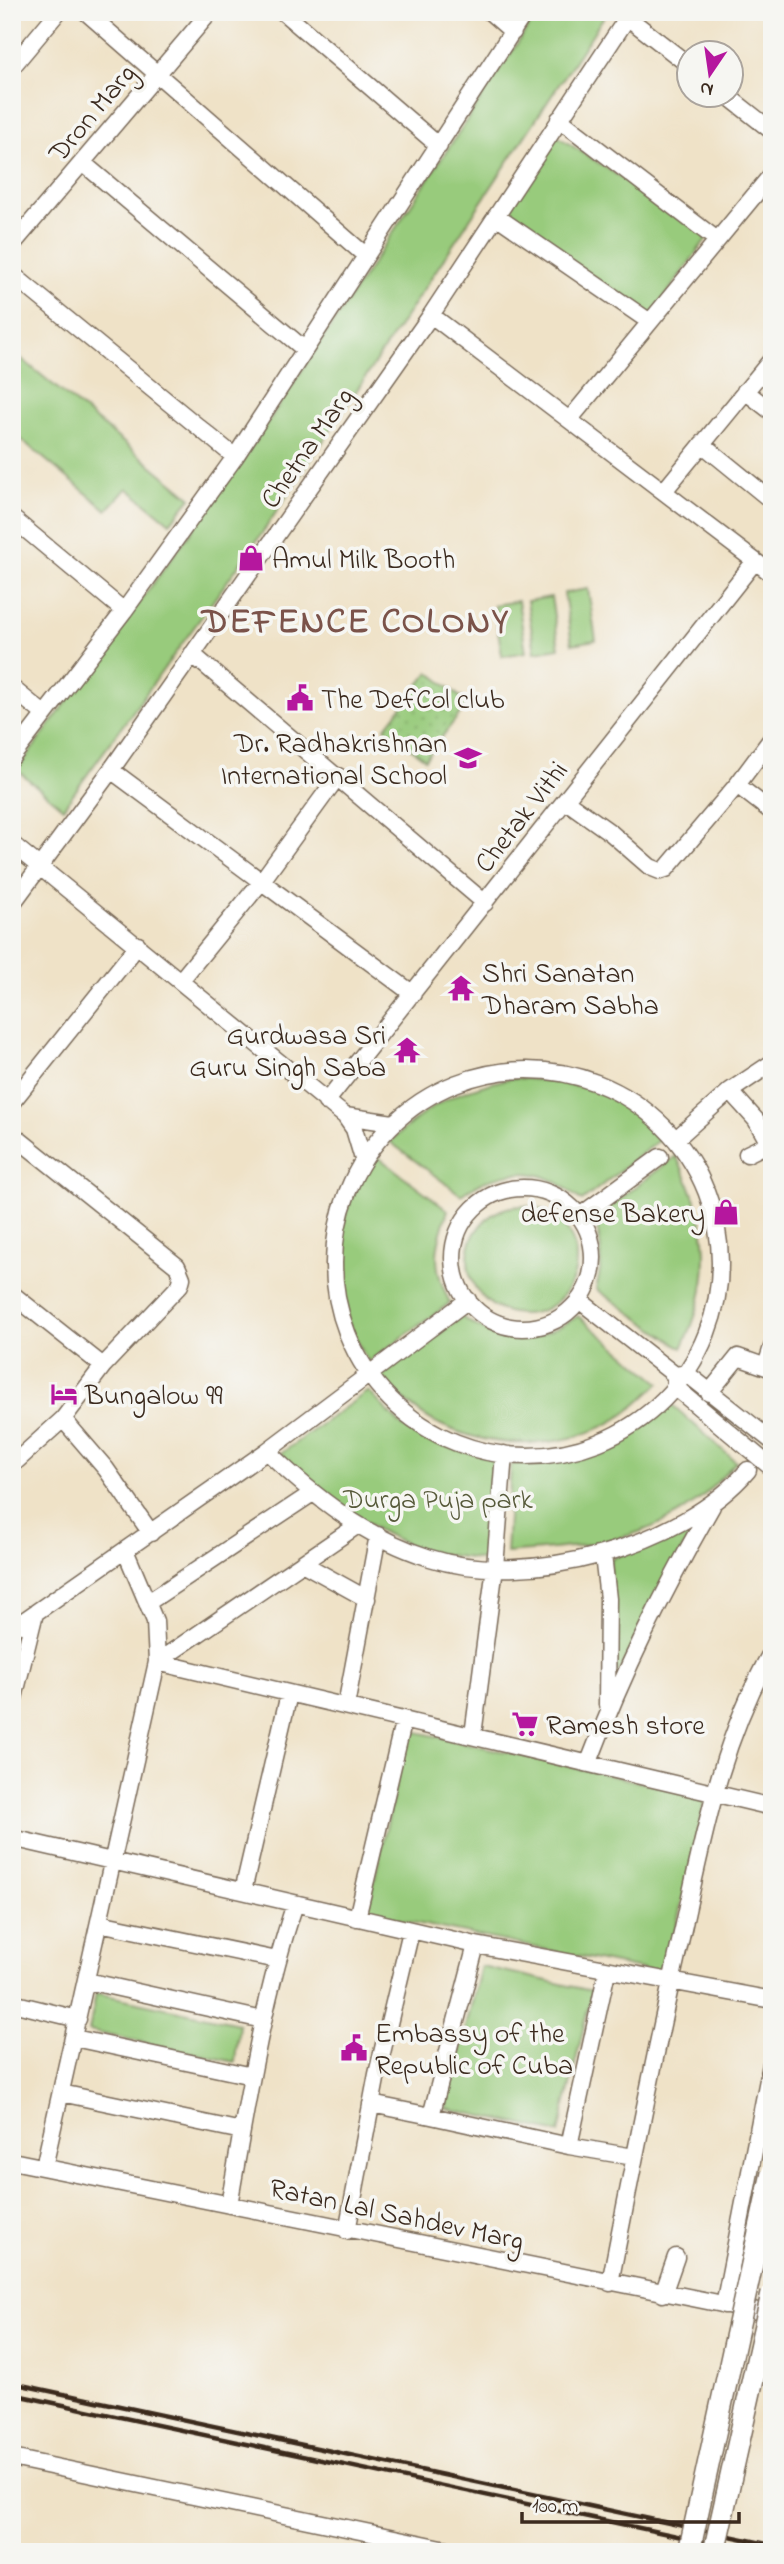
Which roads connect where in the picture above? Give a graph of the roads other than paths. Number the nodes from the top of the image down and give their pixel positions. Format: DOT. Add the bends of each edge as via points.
graph roads {
  1 [pos="58,12"];
  2 [pos="86,12"];
  3 [pos="210,12"];
  4 [pos="283,12"];
  5 [pos="490,12"];
  6 [pos="525,12"];
  7 [pos="629,15"];
  8 [pos="513,32"];
  9 [pos="676,54"];
  10 [pos="12,67"];
  11 [pos="158,74"];
  12 [pos="743,108"];
  13 [pos="559,119"];
  14 [pos="772,131"];
  15 [pos="439,146"];
  16 [pos="83,163"];
  17 [pos="772,174"];
  18 [pos="496,216"];
  19 [pos="718,240"];
  20 [pos="12,245"];
  21 [pos="366,256"];
  22 [pos="12,274"];
  23 [pos="431,314"];
  24 [pos="650,323"];
  25 [pos="304,349"];
  26 [pos="772,359"];
  27 [pos="745,391"];
  28 [pos="772,412"];
  29 [pos="570,419"];
  30 [pos="702,444"];
  31 [pos="235,457"];
  32 [pos="664,491"];
  33 [pos="772,501"];
  34 [pos="12,518"];
  35 [pos="755,561"];
  36 [pos="772,574"];
  37 [pos="124,611"];
  38 [pos="192,654"];
  39 [pos="12,688"];
  40 [pos="44,714"];
  41 [pos="772,738"];
  42 [pos="12,757"];
  43 [pos="111,770"];
  44 [pos="338,776"];
  45 [pos="737,785"];
  46 [pos="566,801"];
  47 [pos="772,812"];
  48 [pos="12,844"];
  49 [pos="39,866"];
  50 [pos="261,882"];
  51 [pos="485,903"];
  52 [pos="12,904"];
  53 [pos="138,945"];
  54 [pos="181,980"];
  55 [pos="413,994"];
  56 [pos="771,1063"];
  57 [pos="730,1091"];
  58 [pos="12,1102"];
  59 [pos="326,1102"];
  60 [pos="345,1116"];
  61 [pos="393,1123"];
  62 [pos="12,1134"];
  63 [pos="676,1139"];
  64 [pos="771,1145"];
  65 [pos="747,1154"];
  66 [pos="660,1157"];
  67 [pos="363,1159"];
  68 [pos="580,1216"];
  69 [pos="12,1294"];
  70 [pos="468,1300"];
  71 [pos="579,1300"];
  72 [pos="772,1347"];
  73 [pos="103,1366"];
  74 [pos="769,1368"];
  75 [pos="370,1375"];
  76 [pos="679,1378"];
  77 [pos="709,1393"];
  78 [pos="62,1419"];
  79 [pos="772,1441"];
  80 [pos="19,1449"];
  81 [pos="267,1451"];
  82 [pos="504,1454"];
  83 [pos="12,1465"];
  84 [pos="772,1468"];
  85 [pos="748,1470"];
  86 [pos="311,1494"];
  87 [pos="712,1505"];
  88 [pos="358,1525"];
  89 [pos="151,1532"];
  90 [pos="378,1535"];
  91 [pos="124,1550"];
  92 [pos="603,1555"];
  93 [pos="302,1563"];
  94 [pos="495,1567"];
  95 [pos="367,1599"];
  96 [pos="147,1603"];
  97 [pos="35,1613"];
  98 [pos="12,1629"];
  99 [pos="772,1651"];
  100 [pos="157,1662"];
  101 [pos="289,1694"];
  102 [pos="12,1706"];
  103 [pos="346,1706"];
  104 [pos="607,1714"];
  105 [pos="404,1719"];
  106 [pos="473,1735"];
  107 [pos="589,1762"];
  108 [pos="713,1792"];
  109 [pos="771,1805"];
  110 [pos="12,1838"];
  111 [pos="113,1861"];
  112 [pos="243,1891"];
  113 [pos="295,1904"];
  114 [pos="357,1918"];
  115 [pos="99,1923"];
  116 [pos="411,1931"];
  117 [pos="476,1945"];
  118 [pos="276,1960"];
  119 [pos="607,1971"];
  120 [pos="87,1981"];
  121 [pos="671,1981"];
  122 [pos="772,2000"];
  123 [pos="12,2003"];
  124 [pos="78,2019"];
  125 [pos="263,2020"];
  126 [pos="74,2038"];
  127 [pos="772,2059"];
  128 [pos="252,2076"];
  129 [pos="61,2093"];
  130 [pos="372,2104"];
  131 [pos="431,2116"];
  132 [pos="242,2131"];
  133 [pos="569,2146"];
  134 [pos="634,2157"];
  135 [pos="12,2161"];
  136 [pos="44,2167"];
  137 [pos="772,2173"];
  138 [pos="229,2205"];
  139 [pos="347,2231"];
  140 [pos="676,2257"];
  141 [pos="610,2283"];
  142 [pos="663,2294"];
  143 [pos="772,2294"];
  144 [pos="724,2305"];
  145 [pos="772,2314"];
  146 [pos="12,2458"];
  147 [pos="461,2552"];
  148 [pos="689,2552"];
  149 [pos="714,2552"];
  1 -- 10 [label="street"];
  2 -- 11 [label="street"];
  3 -- 11 [label="street, Dron Marg"];
  4 -- 15 [label="street"];
  5 -- 8 [label="street"];
  6 -- 8 [label="street"];
  7 -- 9 [label="street"];
  7 -- 13 [label="street, Chetna Marg"];
  8 -- 15 [label="street"];
  11 -- 16 [label="street, Dron Marg"];
  11 -- 21 [label="street"];
  12 -- 14 [label="street"];
  13 -- 18 [label="street, Chetna Marg"];
  13 -- 19 [label="street"];
  15 -- 21 [label="street"];
  16 -- 20 [label="street, Dron Marg"];
  16 -- 25 [label="street"];
  17 -- 19 [label="street"];
  18 -- 23 [label="street, Chetna Marg"];
  18 -- 24 [label="street"];
  19 -- 24 [label="street"];
  21 -- 25 [label="street"];
  22 -- 31 [label="street"];
  23 -- 29 [label="street"];
  23 -- 38 [label="street, Chetna Marg"];
  24 -- 29 [label="street"];
  25 -- 31 [label="street"];
  26 -- 27 [label="street"];
  27 -- 28 [label="street"];
  27 -- 30 [label="street"];
  29 -- 32 [label="street"];
  30 -- 32 [label="street"];
  30 -- 33 [label="street"];
  31 -- 37 [label="street"];
  32 -- 35 [label="street"];
  34 -- 37 [label="street"];
  35 -- 36 [label="street"];
  35 -- 46 [label="street, Chetak Vithi"];
  37 -- 40 [label="street"];
  38 -- 43 [label="street, Chetna Marg"];
  38 -- 44 [label="street"];
  39 -- 40 [label="street"];
  40 -- 42 [label="street"];
  41 -- 45 [label="street"];
  43 -- 49 [label="street, Chetna Marg"];
  43 -- 50 [label="street"];
  44 -- 50 [label="street"];
  44 -- 51 [label="street"];
  45 -- 46 [label="street" via="660,871"];
  45 -- 47 [label="street"];
  46 -- 51 [label="street, Chetak Vithi"];
  48 -- 49 [label="street"];
  49 -- 52 [label="street, Chetna Marg"];
  49 -- 53 [label="street"];
  50 -- 54 [label="street"];
  50 -- 55 [label="street"];
  51 -- 55 [label="street, Chetak Vithi"];
  53 -- 54 [label="street"];
  53 -- 58 [label="street"];
  54 -- 59 [label="street"];
  55 -- 59 [label="street, Chetak Vithi"];
  56 -- 57 [label="street"];
  57 -- 63 [label="street"];
  57 -- 64 [label="street"];
  59 -- 60 [label="street"];
  60 -- 61 [label="street"];
  60 -- 67 [label="street"];
  61 -- 63 [label="street" via="451,1085 485,1074 531,1070 589,1080 622,1094"];
  61 -- 67 [label="street"];
  62 -- 73 [label="street" via="177,1266 182,1278 146,1324"];
  63 -- 76 [label="street" via="711,1202 721,1272 716,1308 704,1342"];
  64 -- 65 [label="street"];
  66 -- 68 [label="street"];
  67 -- 75 [label="street" via="338,1219 335,1284 341,1316"];
  68 -- 70 [label="street" via="562,1200 539,1190 515,1188 481,1202 464,1220 455,1242 456,1279"];
  68 -- 71 [label="street" via="593,1258 592,1273"];
  69 -- 73 [label="street"];
  70 -- 71 [label="street" via="503,1324 531,1327 558,1318"];
  70 -- 75 [label="street"];
  71 -- 76 [label="street"];
  72 -- 74 [label="street"];
  73 -- 78 [label="street"];
  74 -- 77 [label="street" via="738,1357"];
  75 -- 81 [label="street"];
  75 -- 82 [label="street" via="415,1420 443,1436"];
  76 -- 77 [label="street"];
  76 -- 82 [label="street" via="635,1423 585,1447 558,1453"];
  76 -- 84 [label="street"];
  77 -- 79 [label="street"];
  78 -- 80 [label="street"];
  78 -- 89 [label="street" via="106,1469"];
  80 -- 83 [label="street"];
  81 -- 86 [label="street"];
  81 -- 89 [label="street"];
  82 -- 94 [label="street"];
  85 -- 87 [label="street"];
  86 -- 88 [label="street"];
  86 -- 96 [label="street"];
  87 -- 92 [label="street" via="654,1537"];
  87 -- 104 [label="street" via="657,1602"];
  88 -- 90 [label="street"];
  88 -- 93 [label="street"];
  89 -- 91 [label="street"];
  90 -- 94 [label="street" via="432,1559"];
  90 -- 95 [label="street"];
  91 -- 96 [label="street"];
  91 -- 97 [label="street"];
  92 -- 94 [label="street" via="554,1564"];
  92 -- 104 [label="street" via="608,1599"];
  93 -- 95 [label="street"];
  93 -- 100 [label="street"];
  94 -- 106 [label="street"];
  95 -- 103 [label="street"];
  96 -- 100 [label="street" via="155,1621"];
  97 -- 98 [label="street"];
  97 -- 102 [label="street"];
  99 -- 108 [label="street" via="742,1708"];
  100 -- 101 [label="street"];
  100 -- 111 [label="street"];
  101 -- 103 [label="street"];
  101 -- 112 [label="street"];
  103 -- 105 [label="street"];
  104 -- 107 [label="street"];
  105 -- 106 [label="street"];
  105 -- 114 [label="street"];
  106 -- 107 [label="street"];
  107 -- 108 [label="street"];
  108 -- 109 [label="street"];
  108 -- 121 [label="street"];
  110 -- 111 [label="street"];
  111 -- 112 [label="street"];
  111 -- 115 [label="street"];
  112 -- 113 [label="street"];
  113 -- 114 [label="street"];
  113 -- 118 [label="street"];
  114 -- 116 [label="street"];
  115 -- 118 [label="street"];
  115 -- 120 [label="street"];
  116 -- 117 [label="street"];
  116 -- 130 [label="street"];
  117 -- 119 [label="street"];
  117 -- 131 [label="street"];
  118 -- 125 [label="street"];
  119 -- 121 [label="street"];
  119 -- 133 [label="street"];
  120 -- 124 [label="street"];
  120 -- 125 [label="street"];
  121 -- 122 [label="street"];
  121 -- 134 [label="street"];
  123 -- 124 [label="street"];
  124 -- 126 [label="street"];
  125 -- 128 [label="street"];
  126 -- 128 [label="street"];
  126 -- 129 [label="street"];
  127 -- 144 [label="street"];
  128 -- 132 [label="street"];
  129 -- 132 [label="street"];
  129 -- 136 [label="street"];
  130 -- 131 [label="street"];
  130 -- 139 [label="street"];
  131 -- 133 [label="street"];
  132 -- 138 [label="street"];
  133 -- 134 [label="street"];
  134 -- 141 [label="street"];
  135 -- 136 [label="street, Ratan Lal Sahdev Marg"];
  136 -- 138 [label="street, Ratan Lal Sahdev Marg"];
  137 -- 148 [label="main road, bridge"];
  138 -- 139 [label="street, Ratan Lal Sahdev Marg" via="283,2209"];
  139 -- 141 [label="street, Ratan Lal Sahdev Marg"];
  140 -- 142 [label="street"];
  141 -- 142 [label="street, Ratan Lal Sahdev Marg"];
  142 -- 144 [label="street, Ratan Lal Sahdev Marg"];
  143 -- 149 [label="main road, bridge"];
  144 -- 145 [label="street, Ratan Lal Sahdev Marg"];
  146 -- 147 [label="street"];
}
